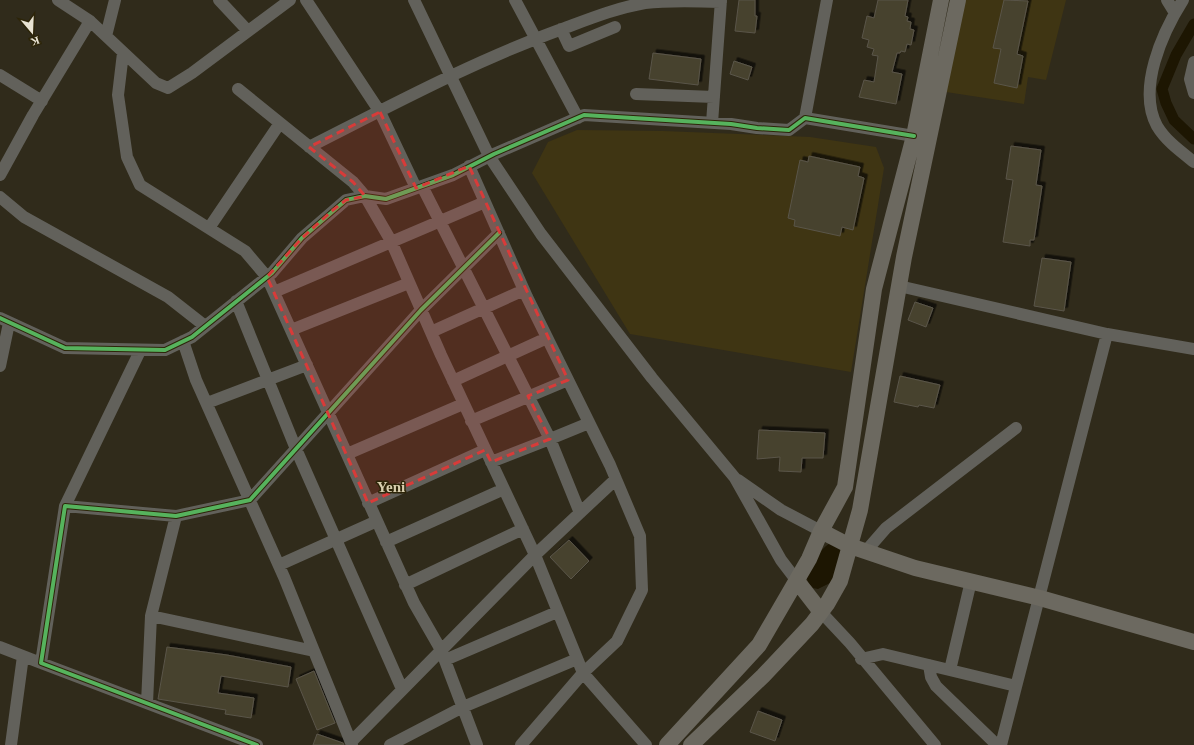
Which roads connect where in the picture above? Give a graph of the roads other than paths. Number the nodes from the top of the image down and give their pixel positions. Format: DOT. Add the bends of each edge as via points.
graph roads {
  1 [pos="58,0"];
  2 [pos="115,0"];
  3 [pos="219,0"];
  4 [pos="290,0"];
  5 [pos="306,0"];
  6 [pos="414,0"];
  7 [pos="515,0"];
  8 [pos="827,0"];
  9 [pos="941,0"];
  10 [pos="958,0"];
  11 [pos="1168,0"];
  12 [pos="1183,0"];
  13 [pos="721,1"];
  14 [pos="1175,13"];
  15 [pos="90,21"];
  16 [pos="615,27"];
  17 [pos="561,29"];
  18 [pos="248,31"];
  19 [pos="106,36"];
  20 [pos="536,39"];
  21 [pos="123,52"];
  22 [pos="1194,62"];
  23 [pos="0,75"];
  24 [pos="451,76"];
  25 [pos="238,89"];
  26 [pos="1194,93"];
  27 [pos="636,94"];
  28 [pos="714,97"];
  29 [pos="42,101"];
  30 [pos="380,112"];
  31 [pos="578,118"];
  32 [pos="805,118"];
  33 [pos="280,123"];
  34 [pos="712,123"];
  35 [pos="914,136"];
  36 [pos="309,147"];
  37 [pos="489,156"];
  38 [pos="1194,162"];
  39 [pos="469,166"];
  40 [pos="0,176"];
  41 [pos="419,187"];
  42 [pos="365,196"];
  43 [pos="0,197"];
  44 [pos="485,202"];
  45 [pos="439,221"];
  46 [pos="209,228"];
  47 [pos="499,233"];
  48 [pos="391,241"];
  49 [pos="463,269"];
  50 [pos="267,277"];
  51 [pos="410,283"];
  52 [pos="899,286"];
  53 [pos="524,290"];
  54 [pos="274,292"];
  55 [pos="236,301"];
  56 [pos="483,308"];
  57 [pos="421,310"];
  58 [pos="4,320"];
  59 [pos="205,326"];
  60 [pos="291,330"];
  61 [pos="431,332"];
  62 [pos="1108,334"];
  63 [pos="548,338"];
  64 [pos="183,342"];
  65 [pos="1194,348"];
  66 [pos="140,351"];
  67 [pos="508,356"];
  68 [pos="307,365"];
  69 [pos="0,366"];
  70 [pos="568,380"];
  71 [pos="268,381"];
  72 [pos="453,381"];
  73 [pos="528,396"];
  74 [pos="207,403"];
  75 [pos="463,404"];
  76 [pos="328,412"];
  77 [pos="471,421"];
  78 [pos="589,423"];
  79 [pos="1016,428"];
  80 [pos="550,439"];
  81 [pos="296,449"];
  82 [pos="485,450"];
  83 [pos="347,454"];
  84 [pos="491,462"];
  85 [pos="735,478"];
  86 [pos="616,480"];
  87 [pos="504,489"];
  88 [pos="250,500"];
  89 [pos="368,502"];
  90 [pos="65,506"];
  91 [pos="580,513"];
  92 [pos="176,516"];
  93 [pos="376,521"];
  94 [pos="523,529"];
  95 [pos="821,531"];
  96 [pos="336,539"];
  97 [pos="386,542"];
  98 [pos="850,546"];
  99 [pos="866,552"];
  100 [pos="535,555"];
  101 [pos="279,565"];
  102 [pos="797,581"];
  103 [pos="971,582"];
  104 [pos="405,585"];
  105 [pos="1040,598"];
  106 [pos="557,612"];
  107 [pos="821,612"];
  108 [pos="151,616"];
  109 [pos="1194,642"];
  110 [pos="0,647"];
  111 [pos="314,652"];
  112 [pos="443,655"];
  113 [pos="22,656"];
  114 [pos="577,659"];
  115 [pos="861,659"];
  116 [pos="41,663"];
  117 [pos="929,665"];
  118 [pos="950,670"];
  119 [pos="584,673"];
  120 [pos="1016,686"];
  121 [pos="402,689"];
  122 [pos="147,703"];
  123 [pos="463,707"];
  124 [pos="351,743"];
  125 [pos="11,745"];
  126 [pos="257,745"];
  127 [pos="390,745"];
  128 [pos="477,745"];
  129 [pos="521,745"];
  130 [pos="646,745"];
  131 [pos="667,745"];
  132 [pos="691,745"];
  133 [pos="935,745"];
  134 [pos="997,745"];
  135 [pos="1001,745"];
  1 -- 15 [label="street"];
  2 -- 19 [label="street"];
  3 -- 18 [label="street"];
  4 -- 18 [label="street"];
  5 -- 30 [label="street"];
  6 -- 24 [label="street"];
  7 -- 20 [label="street"];
  8 -- 32 [label="street"];
  9 -- 35 [label="main road"];
  10 -- 52 [label="main road"];
  11 -- 14 [label="street"];
  12 -- 14 [label="street"];
  13 -- 17 [label="street" via="665,0 646,3 611,11"];
  13 -- 28 [label="street"];
  14 -- 38 [label="street" via="1153,65 1149,97 1152,114 1164,136"];
  15 -- 19 [label="street"];
  15 -- 29 [label="street"];
  16 -- 17 [label="street" via="569,46"];
  17 -- 20 [label="street"];
  18 -- 21 [label="street" via="168,88 156,83"];
  19 -- 21 [label="street"];
  20 -- 24 [label="street"];
  20 -- 31 [label="street"];
  21 -- 46 [label="street" via="118,95 127,157 140,184"];
  22 -- 26 [label="street" via="1190,79"];
  23 -- 29 [label="street"];
  24 -- 30 [label="street"];
  24 -- 37 [label="street"];
  25 -- 33 [label="street"];
  27 -- 28 [label="street"];
  28 -- 34 [label="street"];
  29 -- 40 [label="street"];
  30 -- 36 [label="street"];
  30 -- 41 [label="street"];
  31 -- 34 [label="street" via="584,115"];
  31 -- 37 [label="street"];
  32 -- 34 [label="street" via="789,130"];
  32 -- 35 [label="street"];
  33 -- 36 [label="street"];
  33 -- 46 [label="street"];
  35 -- 95 [label="main road" via="874,289 845,487"];
  36 -- 42 [label="street" via="353,182"];
  37 -- 39 [label="street"];
  37 -- 85 [label="street" via="565,266 652,378"];
  39 -- 41 [label="street"];
  39 -- 44 [label="street"];
  41 -- 42 [label="street" via="386,199"];
  41 -- 45 [label="street"];
  42 -- 48 [label="street"];
  42 -- 50 [label="street" via="346,200 333,210 302,238"];
  43 -- 59 [label="street" via="24,218 168,297"];
  44 -- 45 [label="street"];
  44 -- 47 [label="street"];
  45 -- 48 [label="street"];
  45 -- 49 [label="street"];
  46 -- 50 [label="street" via="245,251"];
  47 -- 49 [label="street"];
  47 -- 53 [label="street"];
  48 -- 51 [label="street"];
  48 -- 54 [label="street"];
  49 -- 56 [label="street"];
  49 -- 57 [label="street"];
  50 -- 54 [label="street"];
  50 -- 55 [label="street"];
  51 -- 57 [label="street"];
  51 -- 60 [label="street"];
  52 -- 62 [label="street"];
  52 -- 98 [label="main road" via="866,480"];
  53 -- 56 [label="street"];
  53 -- 63 [label="street"];
  54 -- 60 [label="street"];
  55 -- 59 [label="street"];
  55 -- 71 [label="street"];
  56 -- 61 [label="street"];
  56 -- 67 [label="street"];
  57 -- 61 [label="street"];
  57 -- 76 [label="street"];
  58 -- 66 [label="street" via="65,348"];
  58 -- 69 [label="street"];
  59 -- 64 [label="street"];
  60 -- 68 [label="street"];
  61 -- 72 [label="street"];
  62 -- 65 [label="street"];
  62 -- 105 [label="street"];
  63 -- 67 [label="street"];
  63 -- 70 [label="street"];
  64 -- 66 [label="street" via="165,350"];
  64 -- 74 [label="street"];
  66 -- 90 [label="street"];
  67 -- 72 [label="street"];
  67 -- 73 [label="street"];
  68 -- 71 [label="street"];
  68 -- 76 [label="street"];
  70 -- 73 [label="street"];
  70 -- 78 [label="street"];
  71 -- 74 [label="street"];
  71 -- 81 [label="street"];
  72 -- 75 [label="street"];
  73 -- 77 [label="street"];
  73 -- 80 [label="street"];
  74 -- 88 [label="street"];
  75 -- 77 [label="street"];
  75 -- 83 [label="street"];
  76 -- 81 [label="street"];
  76 -- 83 [label="street"];
  77 -- 82 [label="street"];
  78 -- 80 [label="street"];
  78 -- 86 [label="street"];
  79 -- 99 [label="street" via="886,528"];
  80 -- 84 [label="street"];
  80 -- 91 [label="street"];
  81 -- 88 [label="street"];
  81 -- 96 [label="street"];
  82 -- 84 [label="street"];
  82 -- 89 [label="street"];
  83 -- 89 [label="street"];
  84 -- 87 [label="street"];
  85 -- 95 [label="street" via="781,510"];
  85 -- 102 [label="street" via="781,560"];
  86 -- 91 [label="street"];
  86 -- 119 [label="street" via="640,536 642,590 617,642"];
  87 -- 94 [label="street"];
  87 -- 97 [label="street"];
  88 -- 92 [label="street"];
  88 -- 101 [label="street"];
  89 -- 93 [label="street"];
  90 -- 92 [label="street"];
  90 -- 116 [label="street"];
  91 -- 100 [label="street"];
  92 -- 108 [label="street"];
  93 -- 96 [label="street"];
  93 -- 97 [label="street"];
  94 -- 100 [label="street"];
  94 -- 104 [label="street"];
  95 -- 98 [label="main road"];
  95 -- 102 [label="main road"];
  96 -- 101 [label="street"];
  96 -- 121 [label="street"];
  97 -- 104 [label="street"];
  98 -- 99 [label="main road"];
  98 -- 107 [label="main road" via="840,581"];
  99 -- 103 [label="main road"];
  100 -- 106 [label="street"];
  100 -- 112 [label="street"];
  101 -- 111 [label="street"];
  102 -- 107 [label="main road"];
  102 -- 131 [label="main road" via="759,645"];
  103 -- 105 [label="main road"];
  103 -- 118 [label="street"];
  104 -- 112 [label="street"];
  105 -- 109 [label="main road"];
  105 -- 120 [label="street"];
  106 -- 112 [label="street"];
  106 -- 114 [label="street"];
  107 -- 115 [label="street"];
  107 -- 132 [label="main road" via="762,676"];
  108 -- 111 [label="street"];
  108 -- 122 [label="street"];
  110 -- 113 [label="street"];
  111 -- 124 [label="street"];
  112 -- 121 [label="street"];
  112 -- 123 [label="street"];
  113 -- 116 [label="street"];
  113 -- 125 [label="street"];
  114 -- 119 [label="street"];
  114 -- 123 [label="street"];
  115 -- 117 [label="street" via="884,654"];
  115 -- 133 [label="street"];
  116 -- 122 [label="street"];
  117 -- 118 [label="street"];
  117 -- 134 [label="street" via="931,678 936,686"];
  118 -- 120 [label="street"];
  119 -- 129 [label="street"];
  119 -- 130 [label="street"];
  120 -- 135 [label="street"];
  121 -- 124 [label="street"];
  122 -- 126 [label="street"];
  123 -- 127 [label="street"];
  123 -- 128 [label="street"];
}
